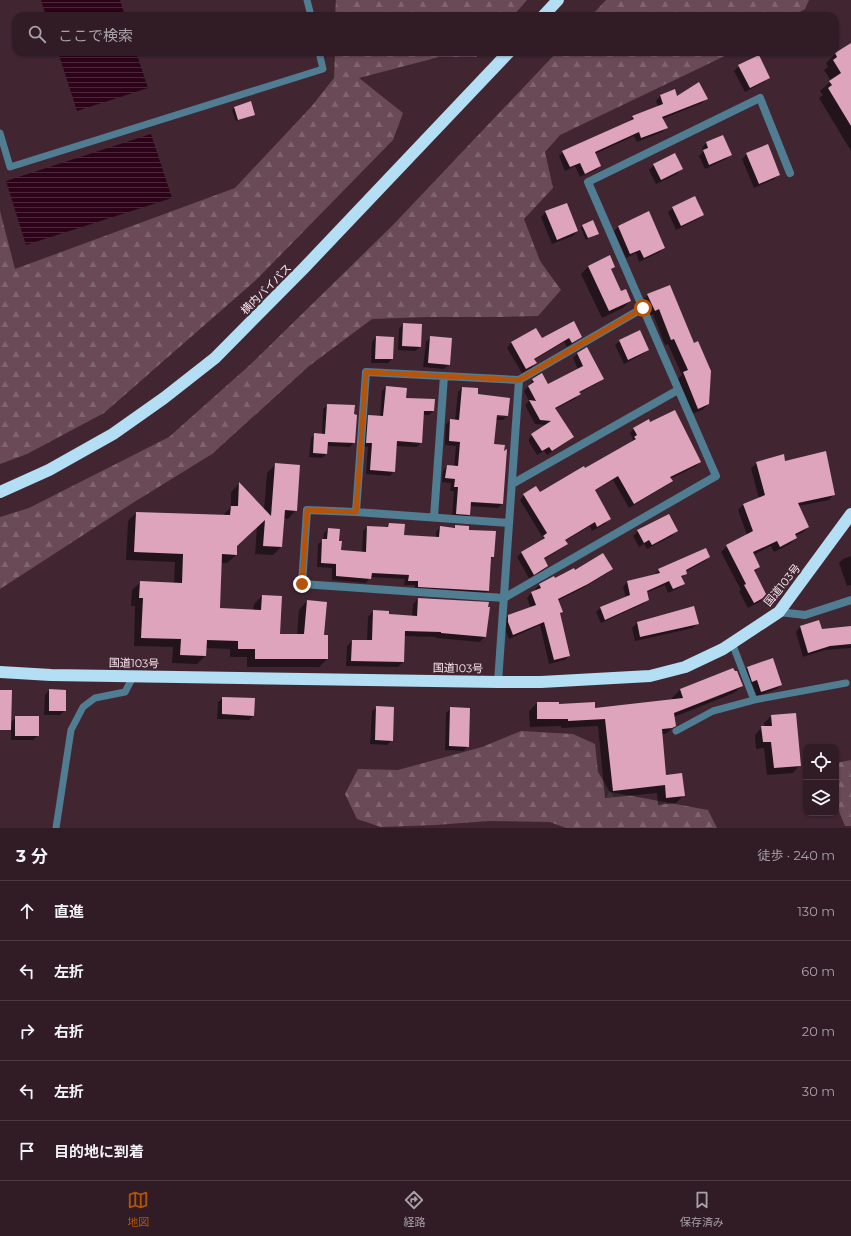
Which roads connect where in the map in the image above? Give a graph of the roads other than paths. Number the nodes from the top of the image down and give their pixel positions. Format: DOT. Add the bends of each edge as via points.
graph roads {
  1 [pos="307,0"];
  2 [pos="558,0"];
  3 [pos="310,12"];
  4 [pos="547,12"];
  5 [pos="320,56"];
  6 [pos="505,56"];
  7 [pos="0,133"];
  8 [pos="3,159"];
  9 [pos="790,173"];
  10 [pos="643,308"];
  11 [pos="444,376"];
  12 [pos="519,380"];
  13 [pos="678,390"];
  14 [pos="512,484"];
  15 [pos="0,492"];
  16 [pos="356,512"];
  17 [pos="851,514"];
  18 [pos="434,517"];
  19 [pos="509,523"];
  20 [pos="504,598"];
  21 [pos="851,600"];
  22 [pos="779,612"];
  23 [pos="732,643"];
  24 [pos="0,672"];
  25 [pos="134,676"];
  26 [pos="498,682"];
  27 [pos="846,683"];
  28 [pos="754,700"];
  29 [pos="676,731"];
  30 [pos="56,828"];
  1 -- 3 [label="lane"];
  2 -- 4 [label="highway"];
  5 -- 8 [label="lane" via="323,69 10,167"];
  6 -- 15 [label="highway, 横内バイパス" via="215,358 113,434 49,470"];
  7 -- 8 [label="lane"];
  9 -- 10 [label="street" via="760,98 588,182"];
  10 -- 12 [label="street"];
  10 -- 13 [label="street"];
  11 -- 12 [label="street"];
  11 -- 16 [label="street" via="366,372"];
  11 -- 18 [label="street"];
  12 -- 14 [label="street"];
  13 -- 14 [label="street"];
  13 -- 20 [label="street" via="716,476"];
  14 -- 19 [label="street"];
  16 -- 18 [label="street"];
  16 -- 20 [label="street" via="307,510 302,584"];
  17 -- 22 [label="highway, 国道103号"];
  18 -- 19 [label="street"];
  19 -- 20 [label="street"];
  20 -- 26 [label="street"];
  21 -- 22 [label="street" via="805,616"];
  22 -- 23 [label="highway, 国道103号"];
  23 -- 26 [label="highway, 国道103号" via="685,667 650,676"];
  23 -- 28 [label="lane"];
  24 -- 25 [label="highway, 国道103号"];
  25 -- 26 [label="highway, 国道103号"];
  25 -- 30 [label="lane" via="125,692 95,698 83,707 71,730"];
  27 -- 28 [label="lane"];
  28 -- 29 [label="lane" via="713,711"];
}
